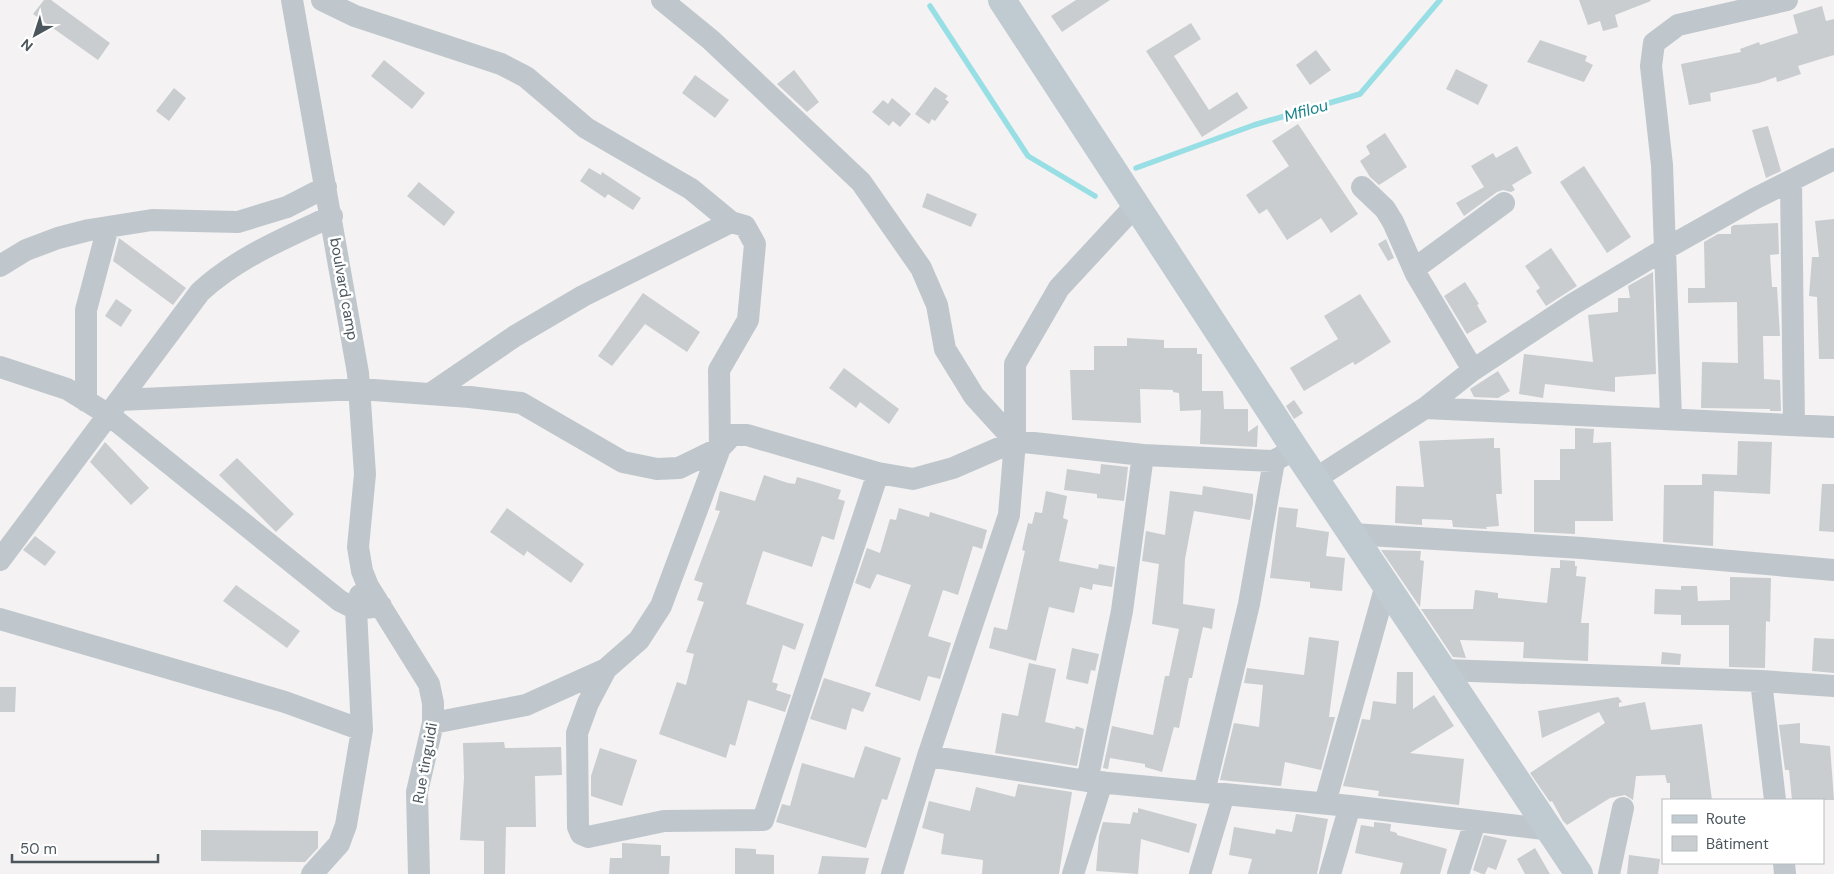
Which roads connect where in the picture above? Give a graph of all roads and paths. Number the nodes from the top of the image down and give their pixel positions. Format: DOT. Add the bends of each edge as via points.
graph roads {
  1 [pos="292,0"];
  2 [pos="322,0"];
  3 [pos="662,0"];
  4 [pos="1002,0"];
  5 [pos="1787,0"];
  6 [pos="1834,159"];
  7 [pos="1791,181"];
  8 [pos="326,187"];
  9 [pos="1362,187"];
  10 [pos="1504,203"];
  11 [pos="1135,206"];
  12 [pos="332,216"];
  13 [pos="731,222"];
  14 [pos="108,227"];
  15 [pos="1664,249"];
  16 [pos="0,266"];
  17 [pos="1414,269"];
  18 [pos="0,368"];
  19 [pos="1473,370"];
  20 [pos="360,389"];
  21 [pos="430,394"];
  22 [pos="86,401"];
  23 [pos="114,408"];
  24 [pos="1425,408"];
  25 [pos="1671,418"];
  26 [pos="1794,425"];
  27 [pos="1834,427"];
  28 [pos="1015,441"];
  29 [pos="720,448"];
  30 [pos="1143,455"];
  31 [pos="1284,455"];
  32 [pos="878,472"];
  33 [pos="1315,479"];
  34 [pos="1352,534"];
  35 [pos="0,560"];
  36 [pos="1834,570"];
  37 [pos="366,580"];
  38 [pos="1386,586"];
  39 [pos="381,606"];
  40 [pos="356,609"];
  41 [pos="0,619"];
  42 [pos="606,669"];
  43 [pos="1444,670"];
  44 [pos="1761,681"];
  45 [pos="1834,686"];
  46 [pos="433,723"];
  47 [pos="362,730"];
  48 [pos="928,756"];
  49 [pos="1095,781"];
  50 [pos="1214,793"];
  51 [pos="1775,799"];
  52 [pos="1325,803"];
  53 [pos="1350,806"];
  54 [pos="1623,808"];
  55 [pos="1475,822"];
  56 [pos="1552,830"];
  57 [pos="1576,872"];
  58 [pos="312,874"];
  59 [pos="419,874"];
  60 [pos="892,874"];
  61 [pos="1073,874"];
  62 [pos="1200,874"];
  63 [pos="1330,874"];
  64 [pos="1458,874"];
  65 [pos="1610,874"];
  1 -- 8 [label="street, boulvard camp"];
  2 -- 13 [label="street" via="355,16 501,64 526,77 586,128 691,189"];
  3 -- 28 [label="street" via="711,40 861,182 921,268 936,305 945,349 974,396"];
  4 -- 11 [label="main road"];
  5 -- 15 [label="street" via="1678,24 1654,43 1651,66 1662,165"];
  6 -- 7 [label="street"];
  7 -- 15 [label="street"];
  7 -- 26 [label="street"];
  8 -- 12 [label="street, boulvard camp"];
  8 -- 14 [label="street" via="287,207 238,222 152,220"];
  9 -- 17 [label="street" via="1385,209"];
  10 -- 17 [label="street"];
  11 -- 28 [label="street" via="1059,288 1015,364"];
  11 -- 31 [label="main road"];
  12 -- 20 [label="street, boulvard camp"];
  12 -- 23 [label="street" via="256,251 217,276 171,328"];
  13 -- 21 [label="street" via="583,296 514,336"];
  13 -- 29 [label="street" via="745,226 755,244 748,320 719,370"];
  14 -- 16 [label="street" via="58,238 26,250"];
  14 -- 22 [label="street" via="86,310"];
  15 -- 19 [label="street"];
  15 -- 25 [label="street"];
  17 -- 19 [label="street"];
  18 -- 22 [label="street" via="66,389"];
  19 -- 24 [label="street"];
  20 -- 21 [label="street"];
  20 -- 23 [label="street"];
  20 -- 37 [label="street, boulvard camp" via="365,474 358,547"];
  21 -- 29 [label="street" via="521,403 623,462 657,469 679,468"];
  22 -- 23 [label="street"];
  23 -- 35 [label="street"];
  23 -- 40 [label="street" via="340,601"];
  24 -- 25 [label="street"];
  24 -- 33 [label="street"];
  25 -- 26 [label="street"];
  26 -- 27 [label="street"];
  28 -- 30 [label="street"];
  28 -- 32 [label="street" via="953,468 912,479"];
  28 -- 48 [label="street" via="1009,515"];
  29 -- 32 [label="street" via="732,435 748,434"];
  29 -- 42 [label="street" via="661,606 640,640"];
  30 -- 31 [label="street"];
  30 -- 49 [label="street"];
  31 -- 33 [label="main road"];
  31 -- 50 [label="street" via="1249,604"];
  32 -- 42 [label="street" via="763,820 664,822 588,837 581,834 578,827 577,733"];
  33 -- 34 [label="main road"];
  34 -- 36 [label="street" via="1582,548"];
  34 -- 38 [label="main road"];
  37 -- 39 [label="street, Rue tinguidi"];
  37 -- 40 [label="street"];
  38 -- 43 [label="main road"];
  38 -- 52 [label="street"];
  39 -- 40 [label="street"];
  39 -- 46 [label="street, Rue tinguidi" via="429,684"];
  40 -- 47 [label="street"];
  41 -- 47 [label="street" via="284,702"];
  42 -- 46 [label="street" via="526,706"];
  43 -- 44 [label="street"];
  43 -- 56 [label="main road"];
  44 -- 45 [label="street"];
  44 -- 51 [label="street"];
  46 -- 59 [label="street, Rue tinguidi" via="417,792"];
  47 -- 58 [label="street" via="346,825 338,844"];
  48 -- 49 [label="street"];
  48 -- 60 [label="street"];
  49 -- 50 [label="street"];
  49 -- 61 [label="street"];
  50 -- 52 [label="street"];
  50 -- 62 [label="street"];
  52 -- 53 [label="street"];
  53 -- 55 [label="street"];
  53 -- 63 [label="street"];
  54 -- 65 [label="street"];
  55 -- 56 [label="street"];
  55 -- 64 [label="street"];
  56 -- 57 [label="main road"];
}
